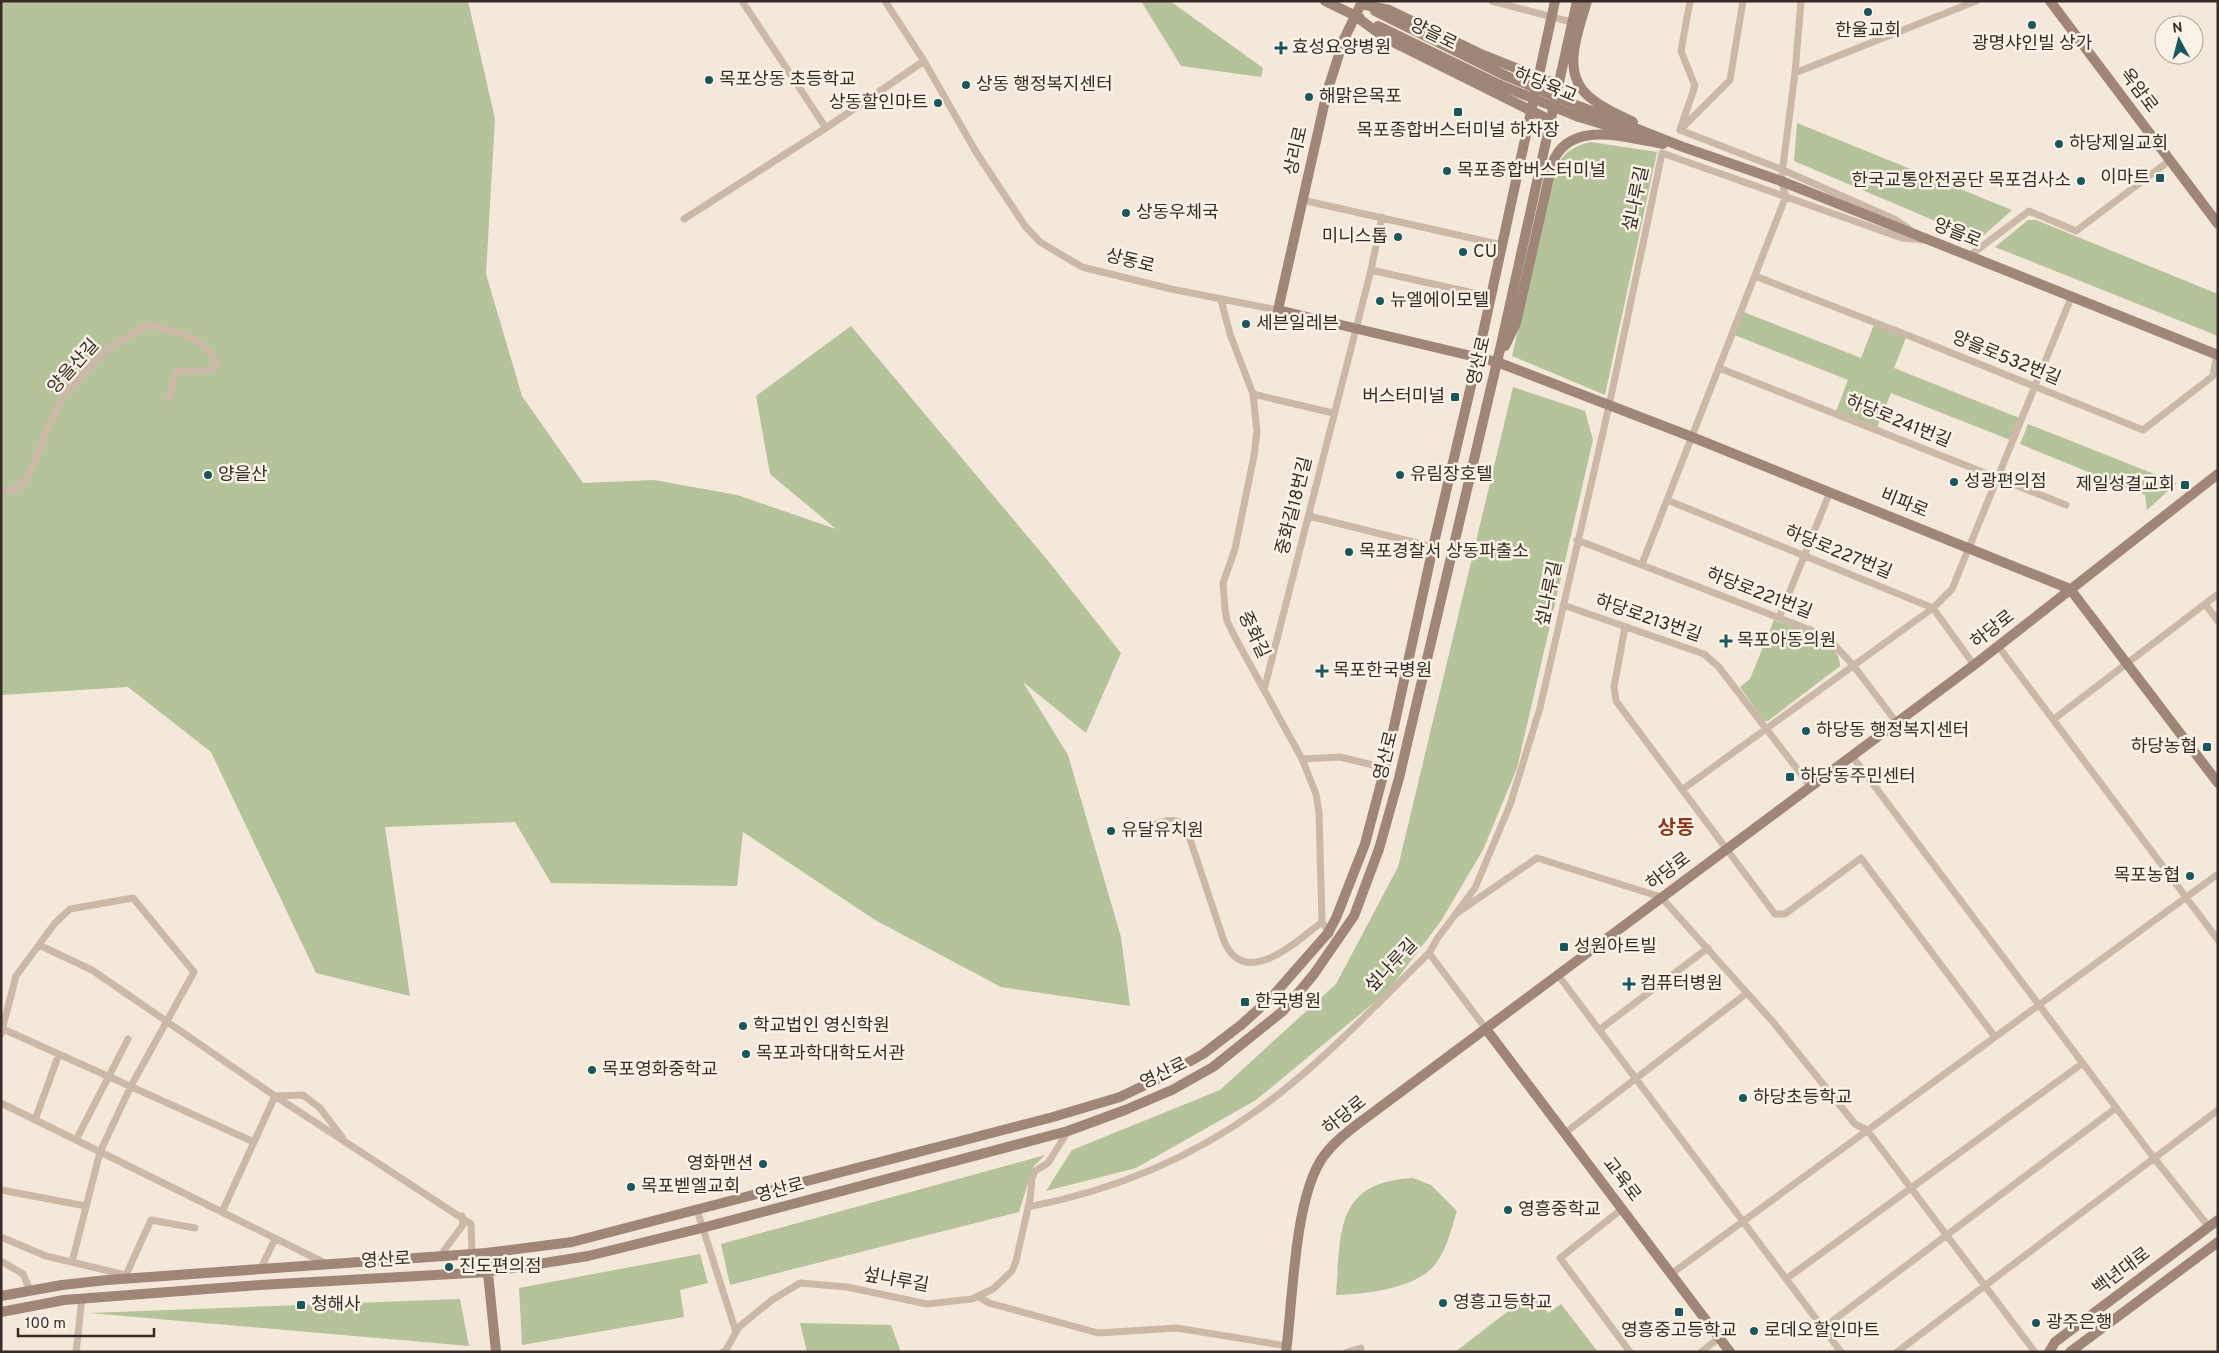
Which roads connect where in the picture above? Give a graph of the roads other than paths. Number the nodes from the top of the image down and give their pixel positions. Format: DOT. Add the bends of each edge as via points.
graph roads {
  1 [pos="742,1"];
  2 [pos="885,1"];
  3 [pos="1325,1"];
  4 [pos="1492,1"];
  5 [pos="1555,1"];
  6 [pos="1577,1"];
  7 [pos="1586,1"];
  8 [pos="1690,1"];
  9 [pos="1742,1"];
  10 [pos="1802,1"];
  11 [pos="1976,1"];
  12 [pos="2050,1"];
  13 [pos="1359,2"];
  14 [pos="1355,16"];
  15 [pos="1551,16"];
  16 [pos="1571,22"];
  17 [pos="924,61"];
  18 [pos="1795,74"];
  19 [pos="1538,77"];
  20 [pos="1502,80"];
  21 [pos="1558,85"];
  22 [pos="1530,112"];
  23 [pos="1580,112"];
  24 [pos="1550,120"];
  25 [pos="826,128"];
  26 [pos="1680,130"];
  27 [pos="1683,147"];
  28 [pos="2169,161"];
  29 [pos="1782,175"];
  30 [pos="1786,196"];
  31 [pos="1302,200"];
  32 [pos="1382,217"];
  33 [pos="684,219"];
  34 [pos="2218,224"];
  35 [pos="1936,242"];
  36 [pos="1502,245"];
  37 [pos="1969,256"];
  38 [pos="1371,270"];
  39 [pos="1755,276"];
  40 [pos="1491,297"];
  41 [pos="2071,298"];
  42 [pos="1221,300"];
  43 [pos="1278,310"];
  44 [pos="1354,329"];
  45 [pos="2218,354"];
  46 [pos="1478,356"];
  47 [pos="1497,362"];
  48 [pos="1719,368"];
  49 [pos="2035,387"];
  50 [pos="1253,394"];
  51 [pos="169,398"];
  52 [pos="1609,406"];
  53 [pos="1333,413"];
  54 [pos="1692,437"];
  55 [pos="2218,474"];
  56 [pos="1998,478"];
  57 [pos="1,491"];
  58 [pos="1830,492"];
  59 [pos="1667,500"];
  60 [pos="2066,505"];
  61 [pos="1309,516"];
  62 [pos="1577,540"];
  63 [pos="1433,547"];
  64 [pos="1970,548"];
  65 [pos="1804,556"];
  66 [pos="1642,564"];
  67 [pos="2070,589"];
  68 [pos="2218,594"];
  69 [pos="2205,604"];
  70 [pos="1563,605"];
  71 [pos="1933,608"];
  72 [pos="1780,618"];
  73 [pos="2218,621"];
  74 [pos="1625,627"];
  75 [pos="1998,646"];
  76 [pos="2127,664"];
  77 [pos="1853,665"];
  78 [pos="1974,665"];
  79 [pos="1264,690"];
  80 [pos="2054,719"];
  81 [pos="1897,722"];
  82 [pos="1765,728"];
  83 [pos="1852,756"];
  84 [pos="1302,758"];
  85 [pos="1385,768"];
  86 [pos="2218,783"];
  87 [pos="1810,787"];
  88 [pos="1682,789"];
  89 [pos="1140,830"];
  90 [pos="1727,849"];
  91 [pos="2218,874"];
  92 [pos="1661,897"];
  93 [pos="2186,897"];
  94 [pos="1455,914"];
  95 [pos="1322,922"];
  96 [pos="1328,933"];
  97 [pos="2218,940"];
  98 [pos="1338,941"];
  99 [pos="39,944"];
  100 [pos="1708,948"];
  101 [pos="1429,953"];
  102 [pos="1558,975"];
  103 [pos="1747,993"];
  104 [pos="2039,1005"];
  105 [pos="168,1022"];
  106 [pos="1486,1029"];
  107 [pos="1600,1030"];
  108 [pos="2,1031"];
  109 [pos="1994,1037"];
  110 [pos="128,1039"];
  111 [pos="59,1054"];
  112 [pos="2083,1064"];
  113 [pos="110,1077"];
  114 [pos="1636,1078"];
  115 [pos="131,1086"];
  116 [pos="276,1096"];
  117 [pos="1,1103"];
  118 [pos="2116,1108"];
  119 [pos="2218,1110"];
  120 [pos="34,1120"];
  121 [pos="1867,1130"];
  122 [pos="1068,1131"];
  123 [pos="1565,1133"];
  124 [pos="76,1140"];
  125 [pos="254,1142"];
  126 [pos="347,1143"];
  127 [pos="100,1152"];
  128 [pos="2154,1158"];
  129 [pos="1911,1188"];
  130 [pos="1,1190"];
  131 [pos="86,1206"];
  132 [pos="1028,1207"];
  133 [pos="1622,1209"];
  134 [pos="697,1210"];
  135 [pos="222,1212"];
  136 [pos="462,1216"];
  137 [pos="2218,1220"];
  138 [pos="1743,1222"];
  139 [pos="2209,1227"];
  140 [pos="195,1228"];
  141 [pos="702,1228"];
  142 [pos="1946,1236"];
  143 [pos="1,1237"];
  144 [pos="275,1239"];
  145 [pos="2218,1242"];
  146 [pos="486,1253"];
  147 [pos="472,1254"];
  148 [pos="439,1257"];
  149 [pos="1,1261"];
  150 [pos="72,1262"];
  151 [pos="328,1264"];
  152 [pos="260,1270"];
  153 [pos="488,1272"];
  154 [pos="1671,1274"];
  155 [pos="126,1275"];
  156 [pos="165,1275"];
  157 [pos="1786,1279"];
  158 [pos="1984,1286"];
  159 [pos="30,1290"];
  160 [pos="1,1296"];
  161 [pos="979,1297"];
  162 [pos="82,1298"];
  163 [pos="1,1312"];
  164 [pos="1823,1328"];
  165 [pos="736,1332"];
  166 [pos="1719,1338"];
  167 [pos="1286,1349"];
  168 [pos="76,1352"];
  169 [pos="496,1352"];
  170 [pos="723,1352"];
  171 [pos="1347,1352"];
  172 [pos="1360,1352"];
  173 [pos="1630,1352"];
  174 [pos="1702,1352"];
  175 [pos="1730,1352"];
  176 [pos="1841,1352"];
  177 [pos="1897,1352"];
  178 [pos="2035,1352"];
  179 [pos="2049,1352"];
  180 [pos="2070,1352"];
  1 -- 25 [label="street"];
  2 -- 17 [label="street, 상동로"];
  3 -- 14 [label="street, 양을로"];
  4 -- 15 [label="street"];
  5 -- 15 [label="street, 영산로"];
  6 -- 16 [label="street, 영산로"];
  7 -- 27 [label="street" via="1572,60 1581,89 1600,105"];
  8 -- 26 [label="street" via="1681,51 1695,86"];
  9 -- 26 [label="street" via="1730,80"];
  10 -- 18 [label="street"];
  11 -- 18 [label="street"];
  12 -- 28 [label="street, 옥암로"];
  13 -- 14 [label="street, 상리로"];
  13 -- 19 [label="street" via="1389,10 1483,56"];
  13 -- 20 [label="street, 양을로"];
  14 -- 20 [label="street, 양을로"];
  14 -- 22 [label="street" via="1387,38"];
  14 -- 31 [label="street, 상리로" via="1341,46 1327,92"];
  15 -- 16 [label="street"];
  15 -- 19 [label="street, 영산로"];
  16 -- 21 [label="street, 영산로"];
  17 -- 25 [label="street"];
  17 -- 42 [label="street, 상동로" via="976,152 1025,226 1040,242 1082,267"];
  18 -- 29 [label="street"];
  19 -- 21 [label="street"];
  19 -- 22 [label="street, 영산로"];
  20 -- 23 [label="street, 하당육교, bridge"];
  21 -- 24 [label="street, 영산로"];
  22 -- 24 [label="street"];
  22 -- 36 [label="street, 영산로"];
  23 -- 27 [label="street, 양을로"];
  24 -- 47 [label="street, 영산로"];
  25 -- 33 [label="street"];
  26 -- 29 [label="street"];
  27 -- 29 [label="street, 양을로"];
  27 -- 47 [label="street" via="1592,134 1569,141 1559,151 1552,164 1516,322"];
  28 -- 34 [label="street, 옥암로"];
  28 -- 37 [label="street" via="2076,232 2029,212"];
  29 -- 30 [label="street"];
  29 -- 35 [label="street, 양을로"];
  30 -- 35 [label="street" via="1902,238"];
  30 -- 39 [label="street"];
  30 -- 52 [label="street, 섶나루길" via="1662,153"];
  31 -- 32 [label="street"];
  31 -- 43 [label="street, 상리로"];
  32 -- 36 [label="street"];
  32 -- 38 [label="street, 중화길18번길"];
  35 -- 37 [label="street, 양을로"];
  36 -- 40 [label="street, 영산로"];
  37 -- 41 [label="street, 양을로"];
  38 -- 40 [label="street"];
  38 -- 44 [label="street, 중화길18번길"];
  39 -- 48 [label="street"];
  39 -- 49 [label="street, 양을로532번길"];
  40 -- 46 [label="street, 영산로"];
  41 -- 45 [label="street, 양을로"];
  41 -- 49 [label="street"];
  42 -- 43 [label="street, 상동로"];
  42 -- 50 [label="street, 중화길"];
  43 -- 44 [label="street, 상동로"];
  44 -- 46 [label="street, 상동로"];
  44 -- 53 [label="street, 중화길18번길"];
  45 -- 49 [label="street, 양을로532번길" via="2213,376 2143,430"];
  46 -- 47 [label="street, 상동로"];
  46 -- 63 [label="street, 영산로"];
  47 -- 52 [label="street, 비파로"];
  47 -- 98 [label="street, 영산로" via="1399,778 1365,889 1354,916"];
  48 -- 54 [label="street"];
  48 -- 56 [label="street, 하당로241번길"];
  49 -- 56 [label="street"];
  50 -- 53 [label="street"];
  50 -- 79 [label="street, 중화길" via="1257,431 1254,456 1235,549 1223,583 1227,621"];
  51 -- 57 [label="street, 양을산길" via="176,372 192,369 211,371 216,368 215,359 212,351 197,341 148,325 106,349 62,397 26,480 14,490"];
  52 -- 54 [label="street, 비파로"];
  52 -- 62 [label="street, 섶나루길"];
  53 -- 61 [label="street, 중화길18번길"];
  54 -- 58 [label="street, 비파로"];
  54 -- 59 [label="street"];
  55 -- 67 [label="street, 하당로"];
  56 -- 60 [label="street, 하당로241번길"];
  56 -- 64 [label="street"];
  58 -- 64 [label="street, 비파로"];
  58 -- 65 [label="street"];
  59 -- 65 [label="street, 하당로227번길"];
  59 -- 66 [label="street"];
  61 -- 63 [label="street"];
  61 -- 79 [label="street, 중화길18번길"];
  62 -- 66 [label="street, 하당로221번길"];
  62 -- 70 [label="street, 섶나루길"];
  63 -- 85 [label="street, 영산로"];
  64 -- 67 [label="street, 비파로"];
  64 -- 71 [label="street" via="1952,589"];
  65 -- 71 [label="street, 하당로227번길"];
  65 -- 72 [label="street"];
  66 -- 72 [label="street, 하당로221번길"];
  67 -- 75 [label="street, 하당로"];
  67 -- 76 [label="street"];
  68 -- 69 [label="street"];
  69 -- 73 [label="street"];
  69 -- 76 [label="street"];
  70 -- 74 [label="street, 하당로213번길"];
  70 -- 94 [label="street, 섶나루길" via="1540,708 1510,805 1475,888"];
  71 -- 77 [label="street"];
  71 -- 78 [label="street"];
  72 -- 77 [label="street, 하당로221번길" via="1826,636"];
  74 -- 82 [label="street, 하당로213번길" via="1704,654 1718,666"];
  74 -- 88 [label="street" via="1614,687 1616,701"];
  75 -- 78 [label="street, 하당로"];
  75 -- 80 [label="street"];
  76 -- 80 [label="street"];
  76 -- 86 [label="street"];
  77 -- 81 [label="street, 하당로221번길"];
  77 -- 82 [label="street"];
  78 -- 81 [label="street, 하당로"];
  79 -- 84 [label="street, 중화길"];
  80 -- 93 [label="street"];
  81 -- 83 [label="street, 하당로"];
  82 -- 87 [label="street, 하당로213번길"];
  82 -- 88 [label="street"];
  83 -- 87 [label="street, 하당로"];
  83 -- 104 [label="street"];
  84 -- 85 [label="street" via="1340,757"];
  84 -- 95 [label="street, 중화길" via="1320,812"];
  85 -- 96 [label="street, 영산로" via="1365,844"];
  87 -- 90 [label="street, 하당로"];
  88 -- 90 [label="street"];
  89 -- 95 [label="street" via="1172,820 1186,828 1224,941 1235,958 1248,963 1273,957"];
  90 -- 92 [label="street, 하당로"];
  90 -- 109 [label="street" via="1775,914 1785,914 1861,858"];
  91 -- 93 [label="street"];
  92 -- 94 [label="street" via="1537,858"];
  92 -- 100 [label="street"];
  92 -- 102 [label="street, 하당로"];
  93 -- 97 [label="street"];
  93 -- 104 [label="street"];
  94 -- 101 [label="street, 섶나루길"];
  95 -- 96 [label="street, 중화길"];
  96 -- 98 [label="street, 중화길"];
  96 -- 134 [label="street, 영산로" via="1271,998 1241,1025 1203,1054 1120,1097"];
  98 -- 122 [label="street, 영산로" via="1283,1011 1214,1067 1172,1090"];
  99 -- 105 [label="street" via="92,970"];
  99 -- 105 [label="street" via="70,910 133,898 194,972"];
  99 -- 108 [label="street" via="16,976"];
  100 -- 103 [label="street"];
  100 -- 107 [label="street"];
  101 -- 106 [label="street"];
  101 -- 132 [label="street, 섶나루길" via="1319,1060 1259,1110 1193,1150 1116,1185"];
  102 -- 106 [label="street, 하당로"];
  102 -- 107 [label="street"];
  103 -- 114 [label="street"];
  103 -- 121 [label="street" via="1855,1124"];
  104 -- 109 [label="street"];
  104 -- 112 [label="street"];
  105 -- 115 [label="street"];
  105 -- 116 [label="street"];
  106 -- 123 [label="street, 교육로"];
  106 -- 167 [label="street, 하당로" via="1344,1135 1322,1158 1305,1199"];
  107 -- 114 [label="street"];
  108 -- 111 [label="street"];
  109 -- 121 [label="street"];
  110 -- 113 [label="street"];
  111 -- 113 [label="street"];
  111 -- 120 [label="street"];
  112 -- 118 [label="street"];
  112 -- 129 [label="street"];
  113 -- 115 [label="street"];
  113 -- 124 [label="street"];
  114 -- 123 [label="street"];
  114 -- 138 [label="street"];
  115 -- 125 [label="street"];
  115 -- 127 [label="street"];
  116 -- 125 [label="street"];
  116 -- 126 [label="street"];
  116 -- 126 [label="street" via="303,1095 320,1108"];
  117 -- 120 [label="street"];
  118 -- 128 [label="street"];
  118 -- 142 [label="street"];
  119 -- 128 [label="street"];
  120 -- 124 [label="street"];
  121 -- 129 [label="street"];
  121 -- 138 [label="street"];
  122 -- 132 [label="street" via="1048,1163 1035,1171"];
  122 -- 141 [label="street, 영산로"];
  123 -- 133 [label="street, 교육로"];
  124 -- 127 [label="street"];
  125 -- 135 [label="street"];
  126 -- 136 [label="street"];
  127 -- 131 [label="street"];
  127 -- 135 [label="street"];
  128 -- 139 [label="street"];
  128 -- 158 [label="street"];
  129 -- 142 [label="street"];
  129 -- 157 [label="street"];
  130 -- 131 [label="street"];
  131 -- 150 [label="street"];
  132 -- 161 [label="street, 섶나루길" via="1012,1271"];
  133 -- 154 [label="street, 교육로"];
  133 -- 173 [label="street" via="1560,1258"];
  134 -- 141 [label="street"];
  134 -- 146 [label="street, 영산로" via="572,1242"];
  135 -- 144 [label="street"];
  136 -- 147 [label="street" via="471,1224"];
  136 -- 148 [label="street" via="463,1225"];
  137 -- 139 [label="street, 백년대로"];
  138 -- 154 [label="street"];
  138 -- 157 [label="street"];
  139 -- 179 [label="street, 백년대로" via="2055,1342"];
  140 -- 155 [label="street" via="151,1220"];
  141 -- 153 [label="street, 영산로" via="588,1256"];
  141 -- 165 [label="street"];
  142 -- 158 [label="street"];
  142 -- 164 [label="street"];
  143 -- 150 [label="street" via="46,1256"];
  144 -- 151 [label="street"];
  144 -- 152 [label="street"];
  145 -- 180 [label="street, 백년대로"];
  146 -- 147 [label="street, 영산로"];
  146 -- 153 [label="street"];
  147 -- 148 [label="street, 영산로"];
  148 -- 151 [label="street, 영산로"];
  149 -- 159 [label="street" via="23,1274"];
  150 -- 155 [label="street"];
  151 -- 152 [label="street, 영산로"];
  152 -- 156 [label="street, 영산로"];
  153 -- 162 [label="street, 영산로"];
  153 -- 169 [label="street"];
  154 -- 166 [label="street, 교육로"];
  155 -- 156 [label="street"];
  156 -- 159 [label="street, 영산로"];
  157 -- 164 [label="street"];
  158 -- 177 [label="street"];
  158 -- 178 [label="street"];
  159 -- 160 [label="street, 영산로"];
  161 -- 165 [label="street, 섶나루길" via="927,1304 847,1287 800,1284 772,1300"];
  161 -- 167 [label="street" via="989,1303 1098,1333 1177,1328"];
  162 -- 163 [label="street, 영산로"];
  162 -- 168 [label="street"];
  164 -- 176 [label="street"];
  165 -- 170 [label="street, 섶나루길"];
  166 -- 174 [label="street"];
  166 -- 175 [label="street, 교육로"];
  171 -- 172 [label="street" via="1361,1348"];
}
